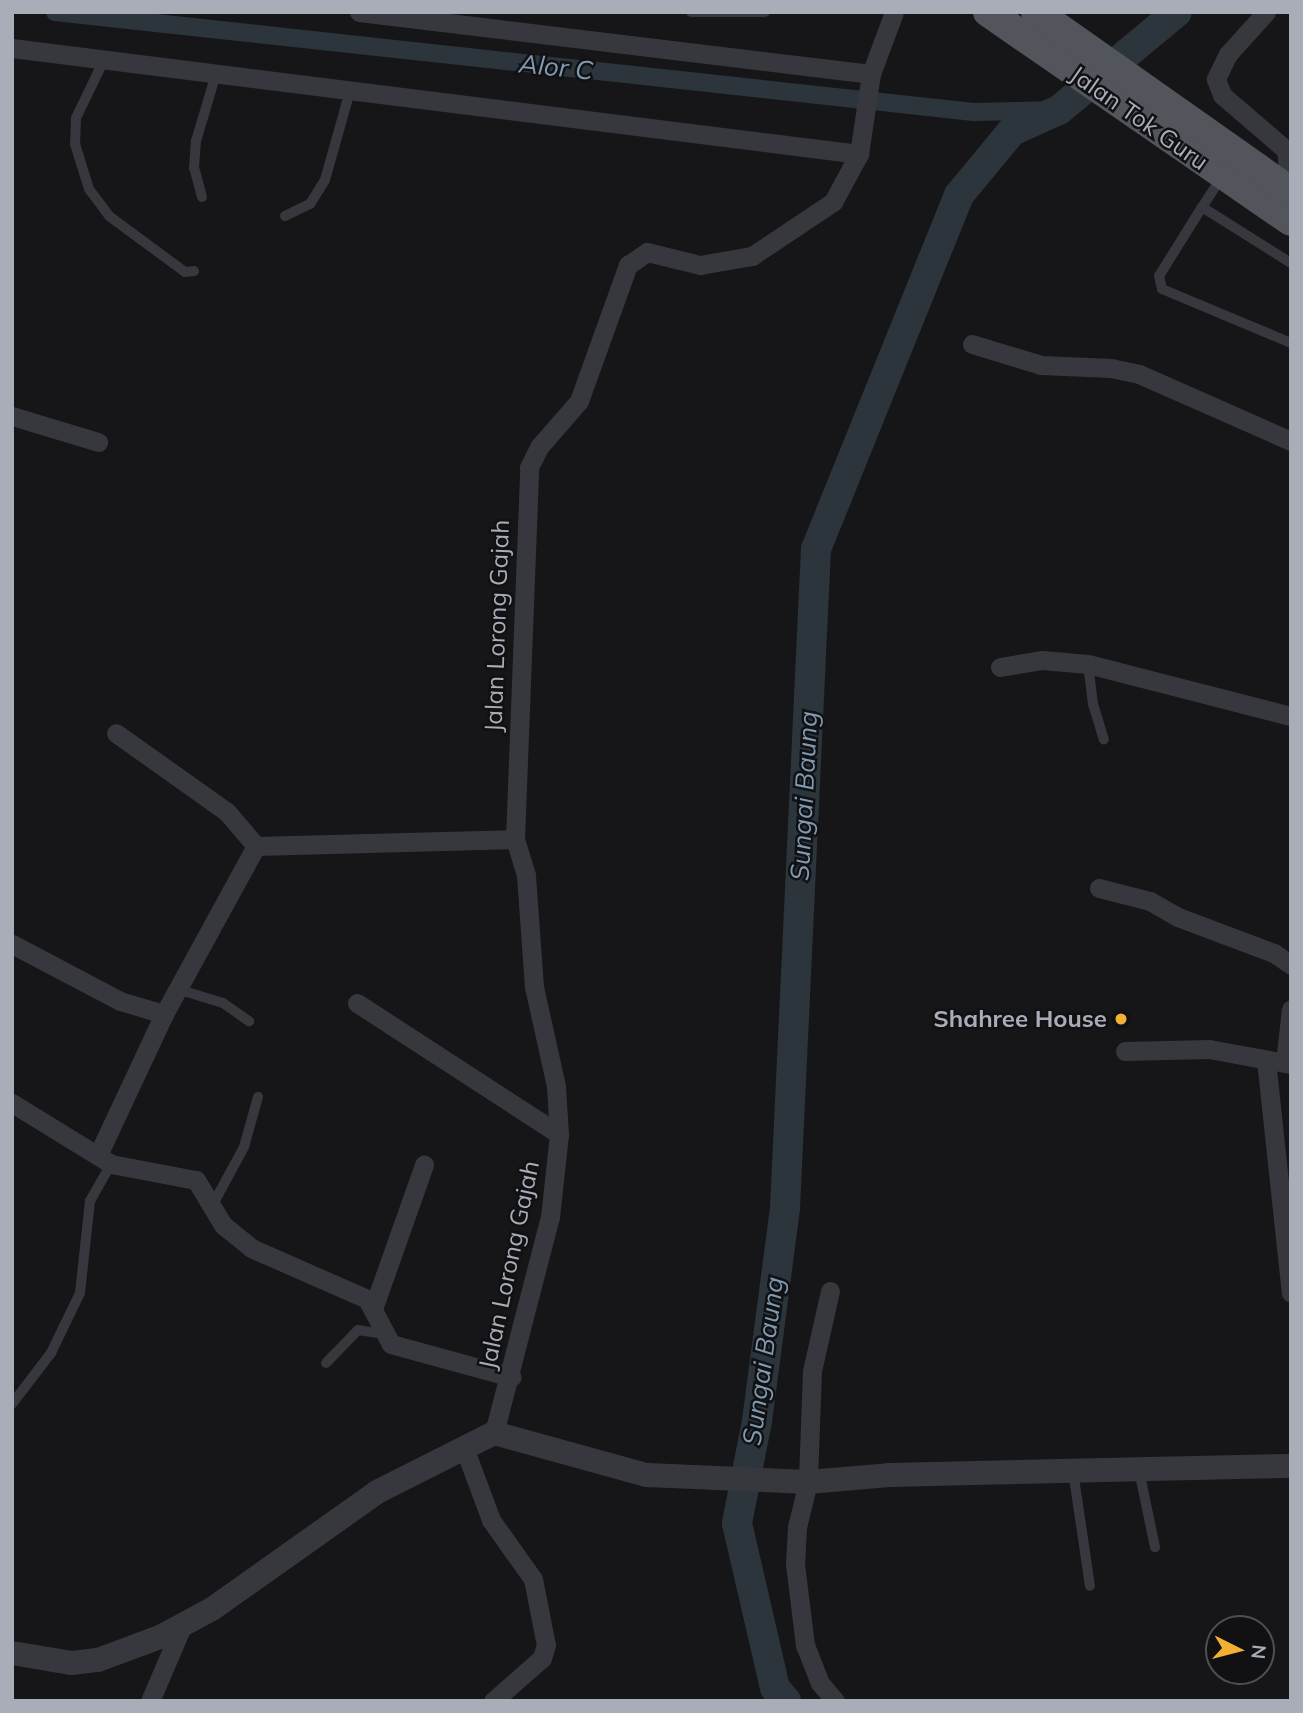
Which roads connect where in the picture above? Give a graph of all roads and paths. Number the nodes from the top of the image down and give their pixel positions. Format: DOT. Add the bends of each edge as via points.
graph roads {
  1 [pos="359,12"];
  2 [pos="691,12"];
  3 [pos="765,12"];
  4 [pos="894,12"];
  5 [pos="988,12"];
  6 [pos="1266,12"];
  7 [pos="1046,30"];
  8 [pos="12,48"];
  9 [pos="104,60"];
  10 [pos="216,74"];
  11 [pos="871,79"];
  12 [pos="349,91"];
  13 [pos="1171,124"];
  14 [pos="861,145"];
  15 [pos="1222,176"];
  16 [pos="1283,187"];
  17 [pos="202,197"];
  18 [pos="1202,207"];
  19 [pos="285,216"];
  20 [pos="1291,221"];
  21 [pos="1291,263"];
  22 [pos="194,271"];
  23 [pos="1291,343"];
  24 [pos="972,344"];
  25 [pos="12,416"];
  26 [pos="1291,441"];
  27 [pos="98,442"];
  28 [pos="1088,664"];
  29 [pos="1000,667"];
  30 [pos="1291,716"];
  31 [pos="116,733"];
  32 [pos="1104,739"];
  33 [pos="515,839"];
  34 [pos="256,846"];
  35 [pos="1099,888"];
  36 [pos="12,944"];
  37 [pos="1291,965"];
  38 [pos="177,989"];
  39 [pos="357,1003"];
  40 [pos="1291,1009"];
  41 [pos="164,1014"];
  42 [pos="249,1021"];
  43 [pos="1125,1051"];
  44 [pos="1280,1062"];
  45 [pos="258,1097"];
  46 [pos="12,1103"];
  47 [pos="559,1134"];
  48 [pos="105,1159"];
  49 [pos="424,1165"];
  50 [pos="212,1207"];
  51 [pos="830,1291"];
  52 [pos="1291,1293"];
  53 [pos="374,1306"];
  54 [pos="383,1334"];
  55 [pos="326,1363"];
  56 [pos="512,1377"];
  57 [pos="12,1404"];
  58 [pos="494,1433"];
  59 [pos="465,1450"];
  60 [pos="1291,1466"];
  61 [pos="1139,1469"];
  62 [pos="1073,1471"];
  63 [pos="807,1482"];
  64 [pos="1155,1546"];
  65 [pos="1090,1586"];
  66 [pos="184,1624"];
  67 [pos="12,1653"];
  68 [pos="150,1701"];
  69 [pos="493,1701"];
  70 [pos="835,1701"];
  1 -- 11 [label="street"];
  2 -- 3 [label="lane"];
  4 -- 11 [label="street, Jalan Lorong Gajah"];
  5 -- 7 [label="main road, Jalan Tok Guru"];
  6 -- 16 [label="street" via="1228,54 1216,79 1222,94 1286,150 1288,169"];
  7 -- 13 [label="main road, Jalan Tok Guru"];
  8 -- 9 [label="street"];
  9 -- 10 [label="street"];
  9 -- 22 [label="lane" via="76,118 75,144 89,189 108,216 185,272"];
  10 -- 12 [label="street"];
  10 -- 17 [label="lane" via="197,141 194,168"];
  11 -- 14 [label="street, Jalan Lorong Gajah"];
  12 -- 14 [label="street"];
  12 -- 19 [label="lane" via="325,180 310,204"];
  13 -- 15 [label="main road, Jalan Tok Guru"];
  13 -- 16 [label="main road, Jalan Tok Guru"];
  14 -- 33 [label="street, Jalan Lorong Gajah" via="833,202 752,256 700,265 647,252 621,275 579,401 539,447 529,467"];
  15 -- 18 [label="lane"];
  15 -- 20 [label="main road, Jalan Tok Guru"];
  18 -- 21 [label="lane"];
  18 -- 23 [label="lane" via="1159,276 1162,289"];
  24 -- 26 [label="street" via="1041,365 1139,374"];
  25 -- 27 [label="street"];
  28 -- 29 [label="street" via="1042,660"];
  28 -- 30 [label="street"];
  28 -- 32 [label="lane"];
  31 -- 34 [label="street" via="227,812"];
  33 -- 34 [label="street"];
  33 -- 47 [label="street, Jalan Lorong Gajah" via="526,875 534,987 556,1086"];
  34 -- 38 [label="street"];
  35 -- 37 [label="street" via="1150,901 1178,917 1274,953"];
  36 -- 41 [label="street" via="120,1000"];
  38 -- 41 [label="street"];
  38 -- 42 [label="lane" via="223,1003"];
  39 -- 47 [label="street"];
  40 -- 44 [label="street"];
  41 -- 48 [label="street"];
  43 -- 44 [label="street" via="1209,1049"];
  44 -- 52 [label="street"];
  45 -- 50 [label="lane" via="244,1147"];
  46 -- 48 [label="street"];
  47 -- 56 [label="street, Jalan Lorong Gajah" via="556,1185"];
  48 -- 50 [label="street" via="196,1180"];
  48 -- 57 [label="lane" via="90,1201 80,1293 51,1353"];
  49 -- 53 [label="street"];
  50 -- 53 [label="street" via="223,1225 251,1248"];
  51 -- 63 [label="street" via="812,1371"];
  53 -- 54 [label="street"];
  54 -- 55 [label="lane" via="358,1330"];
  54 -- 56 [label="street" via="407,1350"];
  56 -- 58 [label="street, Jalan Lorong Gajah"];
  58 -- 59 [label="street"];
  58 -- 63 [label="street" via="647,1475"];
  59 -- 66 [label="street" via="377,1492"];
  59 -- 69 [label="street" via="491,1520 533,1579 546,1645 542,1658"];
  60 -- 61 [label="street"];
  61 -- 62 [label="street"];
  61 -- 64 [label="lane"];
  62 -- 63 [label="street"];
  62 -- 65 [label="lane"];
  63 -- 70 [label="street" via="795,1564 805,1645 820,1684"];
  66 -- 67 [label="street" via="98,1660 48,1662"];
  66 -- 68 [label="street"];
}
